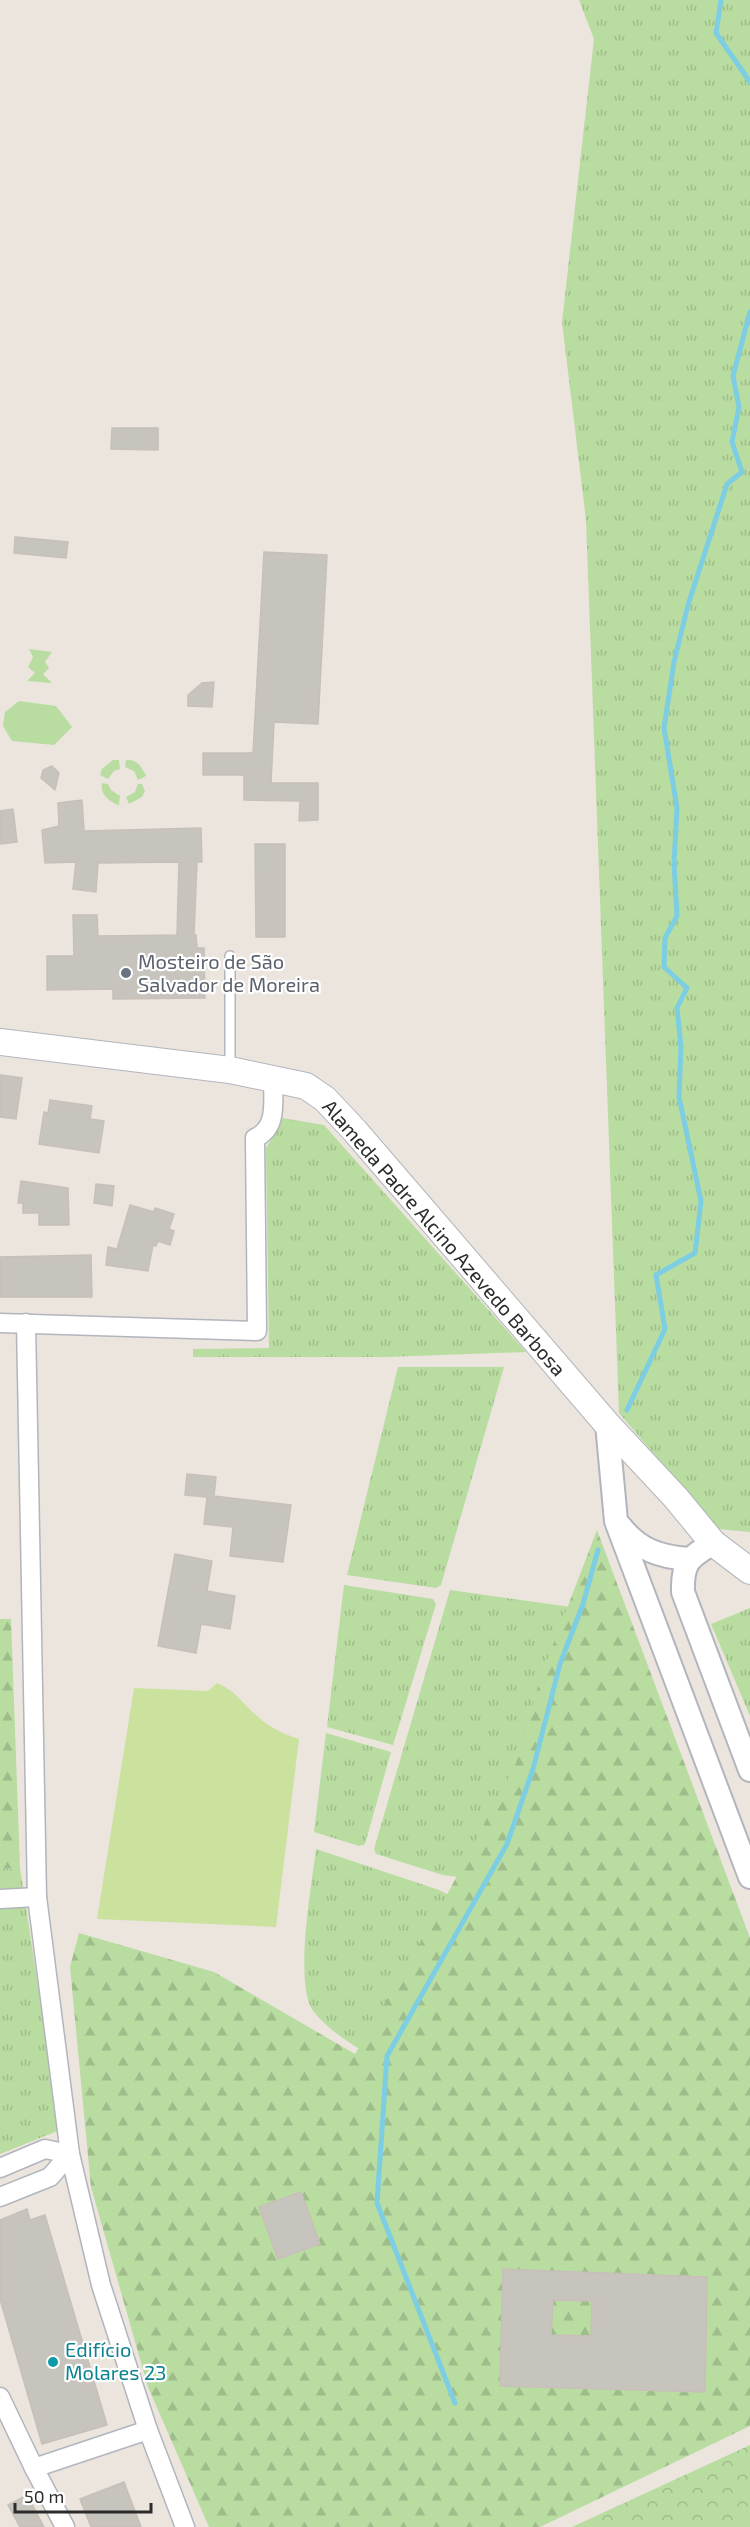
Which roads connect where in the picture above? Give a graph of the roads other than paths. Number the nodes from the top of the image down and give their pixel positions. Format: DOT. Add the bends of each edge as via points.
graph roads {
  1 [pos="230,956"];
  2 [pos="0,1042"];
  3 [pos="230,1070"];
  4 [pos="273,1079"];
  5 [pos="0,1323"];
  6 [pos="27,1323"];
  7 [pos="607,1424"];
  8 [pos="616,1521"];
  9 [pos="713,1543"];
  10 [pos="688,1559"];
  11 [pos="750,1571"];
  12 [pos="750,1770"];
  13 [pos="750,1876"];
  14 [pos="37,1897"];
  15 [pos="0,1899"];
  16 [pos="70,2154"];
  17 [pos="0,2168"];
  18 [pos="0,2197"];
  19 [pos="0,2397"];
  20 [pos="147,2430"];
  21 [pos="34,2468"];
  22 [pos="65,2527"];
  23 [pos="186,2527"];
  1 -- 3 [label="lane"];
  2 -- 3 [label="main road, Alameda Padre Alcino Azevedo Barbosa"];
  3 -- 4 [label="main road, Alameda Padre Alcino Azevedo Barbosa"];
  4 -- 6 [label="street" via="270,1125 255,1138 257,1331"];
  4 -- 7 [label="main road, Alameda Padre Alcino Azevedo Barbosa" via="306,1086 325,1100"];
  5 -- 6 [label="street"];
  6 -- 14 [label="street"];
  7 -- 8 [label="street"];
  7 -- 9 [label="main road, Alameda Padre Alcino Azevedo Barbosa"];
  8 -- 10 [label="street" via="631,1539 649,1551 668,1558"];
  8 -- 13 [label="street"];
  9 -- 10 [label="street"];
  9 -- 11 [label="main road, Alameda Padre Alcino Azevedo Barbosa"];
  10 -- 12 [label="street" via="682,1576 683,1592"];
  14 -- 15 [label="street"];
  14 -- 16 [label="street"];
  16 -- 17 [label="street" via="45,2149"];
  16 -- 18 [label="street" via="50,2177"];
  16 -- 20 [label="street" via="101,2285"];
  19 -- 21 [label="street"];
  20 -- 21 [label="street"];
  20 -- 23 [label="street"];
  21 -- 22 [label="street"];
}
